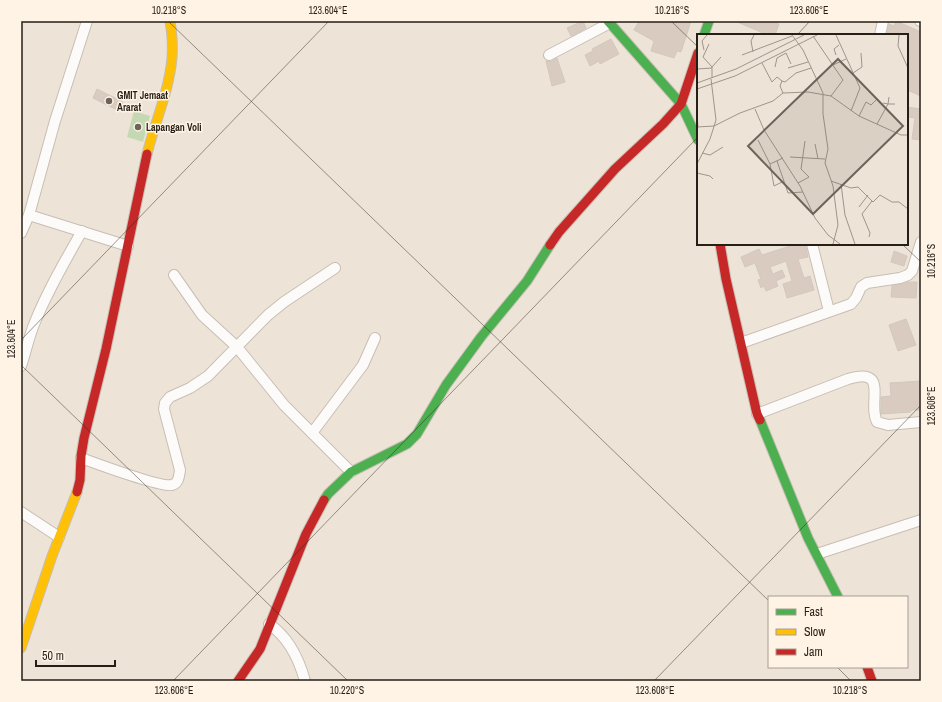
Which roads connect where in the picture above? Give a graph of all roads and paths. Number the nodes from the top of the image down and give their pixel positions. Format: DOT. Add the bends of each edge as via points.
graph roads {
  1 [pos="87,21"];
  2 [pos="170,21"];
  3 [pos="708,21"];
  4 [pos="883,21"];
  5 [pos="609,22"];
  6 [pos="704,34"];
  7 [pos="880,34"];
  8 [pos="549,55"];
  9 [pos="697,56"];
  10 [pos="681,104"];
  11 [pos="697,138"];
  12 [pos="29,215"];
  13 [pos="82,232"];
  14 [pos="21,233"];
  15 [pos="921,242"];
  16 [pos="720,245"];
  17 [pos="812,245"];
  18 [pos="128,246"];
  19 [pos="335,268"];
  20 [pos="174,276"];
  21 [pos="829,311"];
  22 [pos="375,338"];
  23 [pos="741,343"];
  24 [pos="237,347"];
  25 [pos="21,366"];
  26 [pos="757,414"];
  27 [pos="921,422"];
  28 [pos="312,433"];
  29 [pos="81,458"];
  30 [pos="351,472"];
  31 [pos="21,512"];
  32 [pos="921,520"];
  33 [pos="59,537"];
  34 [pos="817,554"];
  35 [pos="838,596"];
  36 [pos="269,624"];
  37 [pos="21,648"];
  38 [pos="867,668"];
  39 [pos="238,681"];
  40 [pos="305,681"];
  41 [pos="872,681"];
  1 -- 12 [label="street" via="55,121"];
  2 -- 18 [label="street" via="172,63 143,168"];
  3 -- 6 [label="street"];
  4 -- 7 [label="street"];
  5 -- 8 [label="street"];
  5 -- 10 [label="street"];
  9 -- 10 [label="street"];
  10 -- 11 [label="street"];
  10 -- 30 [label="street" via="615,169 559,232 527,280 446,385 417,434 407,444"];
  12 -- 13 [label="street"];
  12 -- 14 [label="street"];
  13 -- 18 [label="street"];
  13 -- 25 [label="street" via="42,304"];
  15 -- 21 [label="street" via="912,271 900,278 867,283 861,287 853,302"];
  16 -- 23 [label="street"];
  17 -- 21 [label="street"];
  18 -- 29 [label="street"];
  19 -- 24 [label="street" via="284,302"];
  20 -- 24 [label="street" via="202,315"];
  21 -- 23 [label="street"];
  22 -- 28 [label="street" via="363,365"];
  23 -- 26 [label="street"];
  24 -- 28 [label="street" via="284,405"];
  24 -- 29 [label="street" via="208,376 170,397 165,403 164,409 180,470 175,483 170,485 143,480"];
  26 -- 27 [label="street" via="848,379 865,376 874,385 877,422 888,425"];
  26 -- 34 [label="street"];
  28 -- 30 [label="street"];
  29 -- 33 [label="street" via="80,478 74,502"];
  30 -- 36 [label="street" via="328,494 320,506"];
  31 -- 33 [label="street"];
  32 -- 34 [label="street"];
  33 -- 37 [label="street"];
  34 -- 35 [label="street"];
  36 -- 39 [label="street" via="260,649"];
  36 -- 40 [label="street" via="278,630 294,652"];
  38 -- 41 [label="street"];
}
